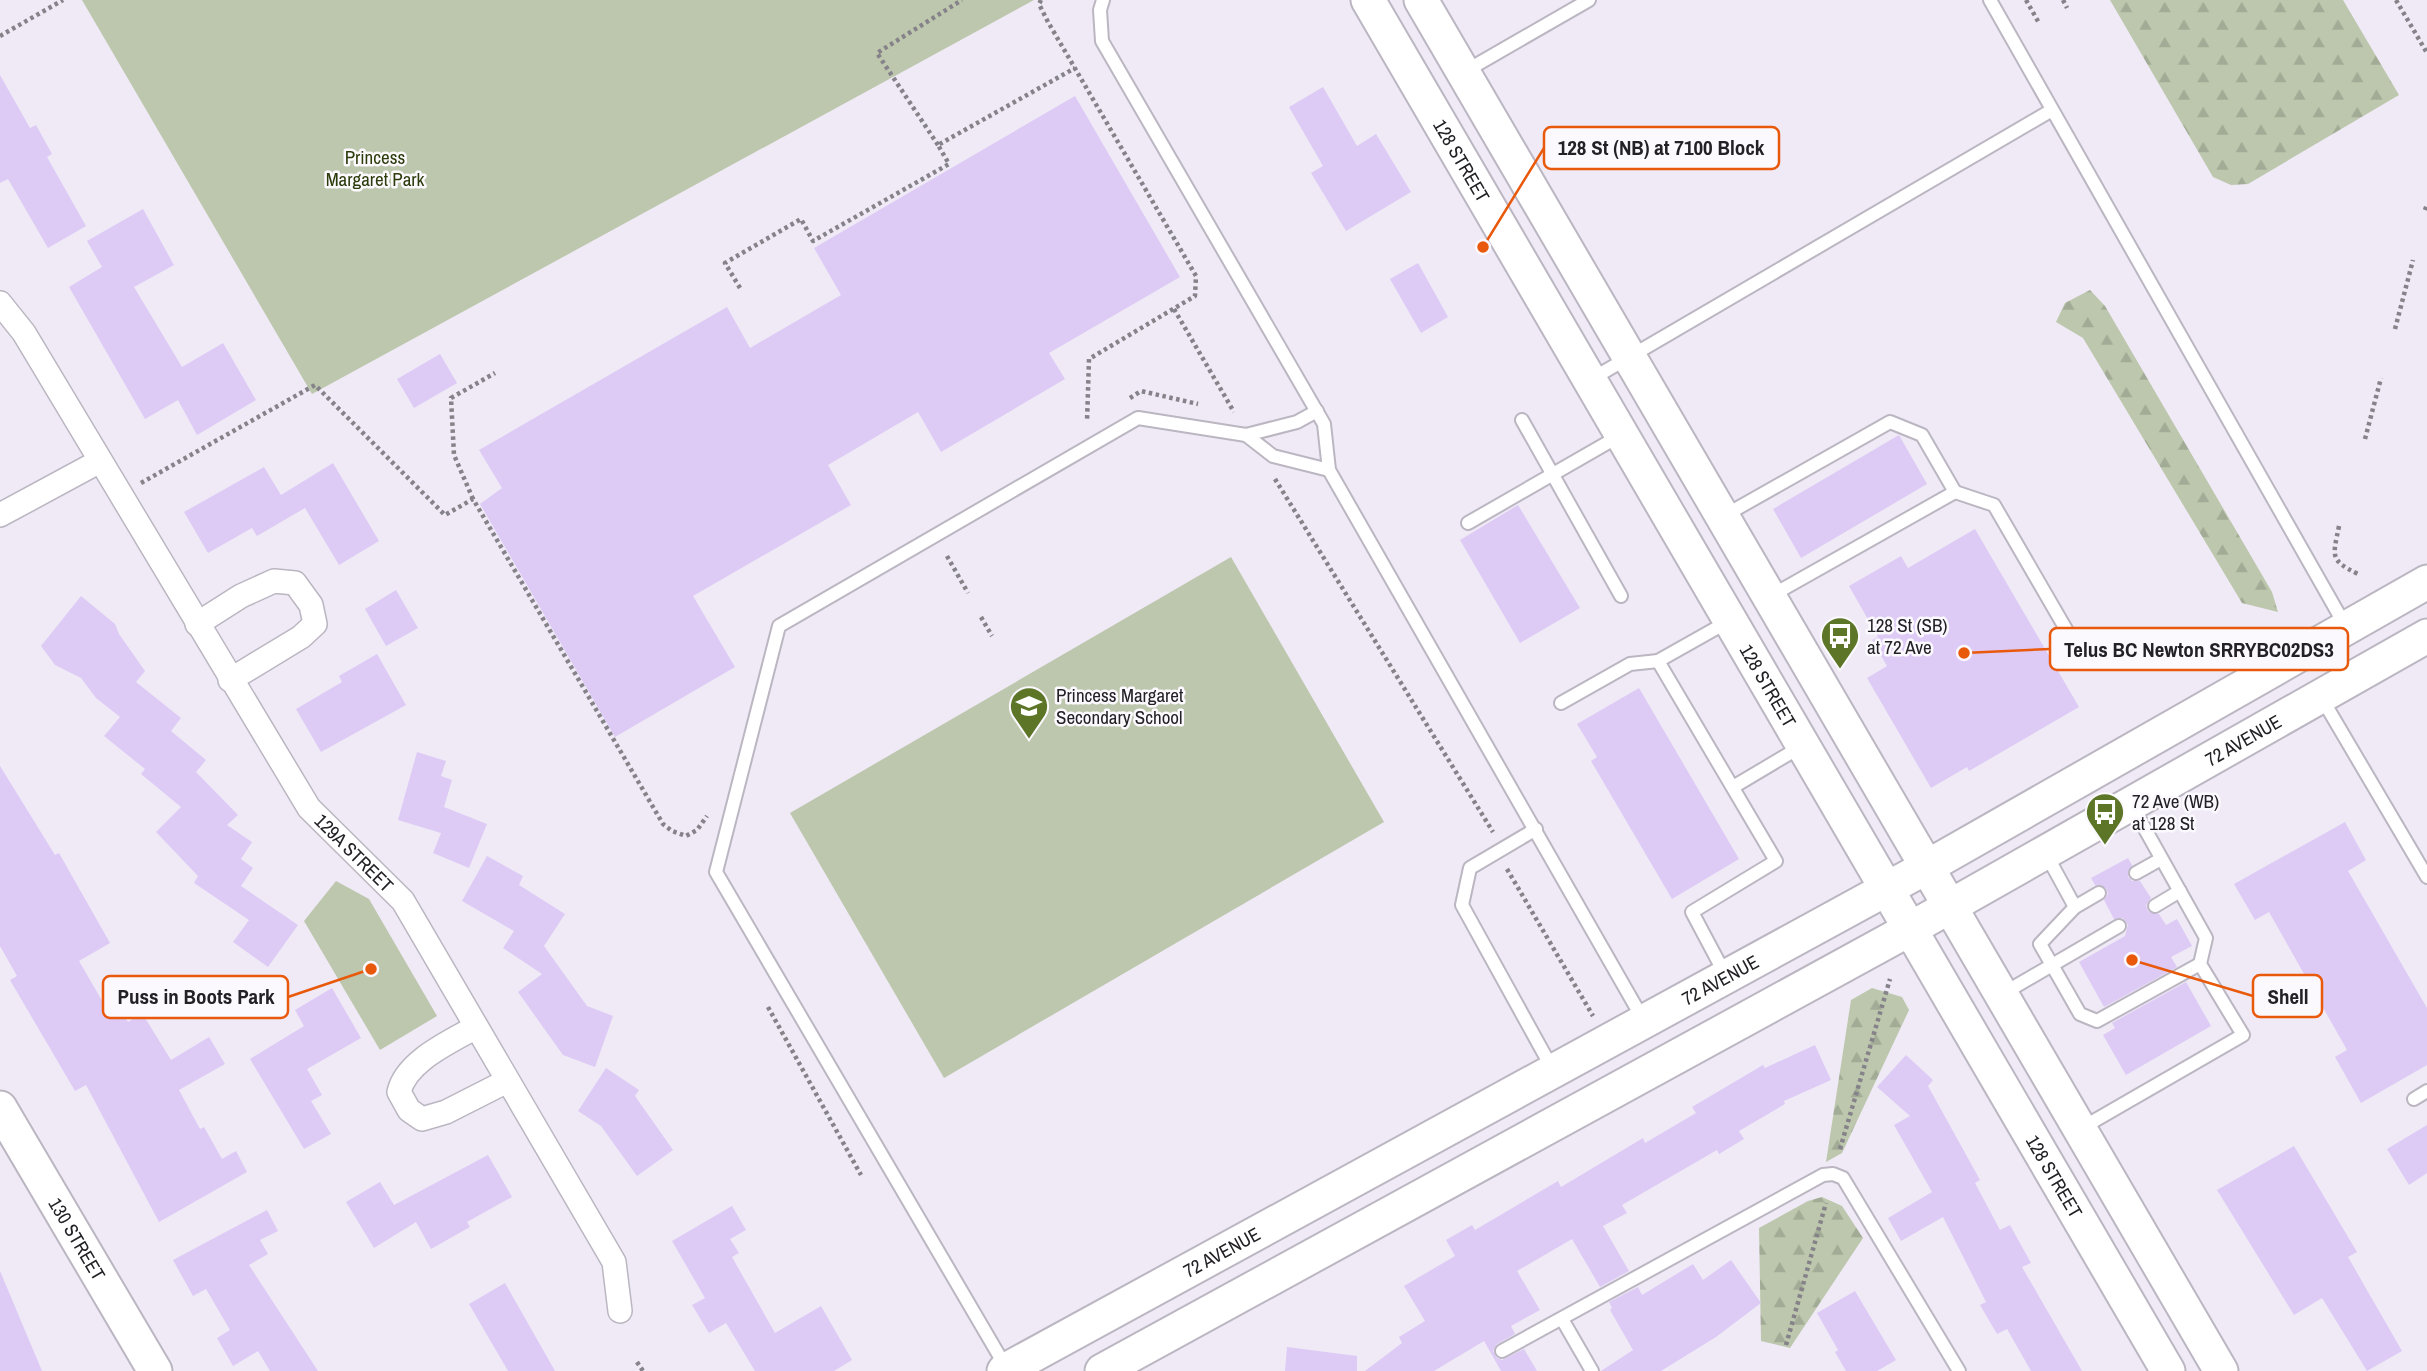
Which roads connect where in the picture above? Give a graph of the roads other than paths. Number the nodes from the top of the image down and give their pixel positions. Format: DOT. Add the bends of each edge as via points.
graph roads {
  1 [pos="1103,0"];
  2 [pos="1368,0"];
  3 [pos="1421,0"];
  4 [pos="1589,0"];
  5 [pos="1990,0"];
  6 [pos="1463,72"];
  7 [pos="2052,110"];
  8 [pos="0,303"];
  9 [pos="1629,358"];
  10 [pos="1590,380"];
  11 [pos="1317,411"];
  12 [pos="1522,420"];
  13 [pos="1246,435"];
  14 [pos="1622,435"];
  15 [pos="100,461"];
  16 [pos="1329,470"];
  17 [pos="1553,475"];
  18 [pos="1955,492"];
  19 [pos="0,515"];
  20 [pos="1722,518"];
  21 [pos="1468,523"];
  22 [pos="2427,582"];
  23 [pos="1620,596"];
  24 [pos="1768,597"];
  25 [pos="1730,621"];
  26 [pos="197,624"];
  27 [pos="2347,628"];
  28 [pos="2067,631"];
  29 [pos="2427,636"];
  30 [pos="1658,661"];
  31 [pos="230,680"];
  32 [pos="2320,696"];
  33 [pos="1561,703"];
  34 [pos="1802,745"];
  35 [pos="1733,787"];
  36 [pos="2130,804"];
  37 [pos="1536,829"];
  38 [pos="2045,852"];
  39 [pos="2161,859"];
  40 [pos="1925,868"];
  41 [pos="2136,873"];
  42 [pos="2427,877"];
  43 [pos="1886,889"];
  44 [pos="2180,891"];
  45 [pos="2099,893"];
  46 [pos="2155,906"];
  47 [pos="1948,907"];
  48 [pos="2075,907"];
  49 [pos="2119,926"];
  50 [pos="1910,929"];
  51 [pos="2200,964"];
  52 [pos="2052,966"];
  53 [pos="1726,976"];
  54 [pos="2000,995"];
  55 [pos="1644,1021"];
  56 [pos="476,1027"];
  57 [pos="1554,1070"];
  58 [pos="508,1081"];
  59 [pos="2427,1091"];
  60 [pos="2414,1099"];
  61 [pos="0,1108"];
  62 [pos="2080,1129"];
  63 [pos="620,1311"];
  64 [pos="1562,1319"];
  65 [pos="1502,1351"];
  66 [pos="1006,1370"];
  67 [pos="155,1371"];
  68 [pos="1102,1371"];
  69 [pos="1592,1371"];
  70 [pos="1959,1371"];
  71 [pos="2168,1371"];
  72 [pos="2221,1371"];
  1 -- 11 [label="lane" via="1102,41"];
  2 -- 10 [label="main road, 128 STREET"];
  3 -- 6 [label="main road"];
  4 -- 6 [label="lane"];
  5 -- 7 [label="lane"];
  6 -- 9 [label="main road"];
  7 -- 9 [label="lane"];
  7 -- 27 [label="lane"];
  8 -- 15 [label="street, 129A STREET" via="24,333"];
  9 -- 10 [label="lane"];
  9 -- 20 [label="main road"];
  10 -- 14 [label="main road, 128 STREET"];
  11 -- 13 [label="lane" via="1297,422"];
  11 -- 16 [label="lane" via="1324,424"];
  12 -- 17 [label="lane"];
  13 -- 16 [label="lane" via="1273,456"];
  13 -- 66 [label="lane" via="1138,418 779,626 759,703 716,872"];
  14 -- 17 [label="lane"];
  14 -- 25 [label="main road, 128 STREET"];
  15 -- 19 [label="street"];
  15 -- 26 [label="street, 129A STREET"];
  16 -- 37 [label="lane"];
  17 -- 21 [label="lane"];
  17 -- 23 [label="lane"];
  18 -- 20 [label="lane" via="1922,435 1890,422"];
  18 -- 24 [label="lane"];
  18 -- 28 [label="lane" via="1994,505"];
  20 -- 24 [label="main road"];
  22 -- 27 [label="main road, 72 AVENUE"];
  24 -- 40 [label="main road"];
  25 -- 30 [label="lane"];
  25 -- 34 [label="main road, 128 STREET"];
  26 -- 31 [label="street, 129A STREET"];
  26 -- 31 [label="street" via="274,581 295,583 311,606 314,624 301,638"];
  27 -- 40 [label="main road, 72 AVENUE"];
  29 -- 32 [label="main road, 72 AVENUE"];
  30 -- 33 [label="lane" via="1630,664"];
  30 -- 35 [label="lane"];
  31 -- 56 [label="street, 129A STREET" via="309,808 403,901"];
  32 -- 36 [label="main road, 72 AVENUE"];
  32 -- 42 [label="lane"];
  34 -- 35 [label="lane"];
  34 -- 43 [label="main road, 128 STREET"];
  35 -- 53 [label="lane" via="1776,860 1692,912"];
  36 -- 38 [label="main road, 72 AVENUE"];
  36 -- 39 [label="lane"];
  37 -- 55 [label="lane"];
  37 -- 57 [label="lane" via="1470,868 1462,905"];
  38 -- 47 [label="main road, 72 AVENUE"];
  38 -- 48 [label="lane"];
  39 -- 41 [label="lane"];
  39 -- 44 [label="lane"];
  40 -- 43 [label="main road, 72 AVENUE"];
  40 -- 47 [label="main road"];
  43 -- 50 [label="main road, 128 STREET"];
  43 -- 53 [label="main road, 72 AVENUE"];
  44 -- 46 [label="lane"];
  44 -- 51 [label="lane" via="2206,938"];
  45 -- 48 [label="lane"];
  47 -- 50 [label="main road, 72 AVENUE"];
  47 -- 54 [label="main road"];
  48 -- 52 [label="lane" via="2040,944"];
  49 -- 52 [label="lane"];
  50 -- 68 [label="main road, 72 AVENUE"];
  50 -- 71 [label="main road, 128 STREET"];
  51 -- 52 [label="lane" via="2097,1021 2080,1014"];
  51 -- 62 [label="lane" via="2243,1035"];
  52 -- 54 [label="lane"];
  53 -- 55 [label="main road, 72 AVENUE"];
  54 -- 62 [label="main road"];
  55 -- 57 [label="main road, 72 AVENUE"];
  56 -- 58 [label="street, 129A STREET"];
  56 -- 58 [label="street" via="447,1043 402,1079 399,1092 422,1119"];
  57 -- 66 [label="main road, 72 AVENUE"];
  58 -- 63 [label="street, 129A STREET" via="614,1262"];
  59 -- 60 [label="lane"];
  61 -- 67 [label="main road, 130 STREET"];
  62 -- 72 [label="main road"];
  64 -- 65 [label="lane"];
  64 -- 69 [label="lane"];
  64 -- 70 [label="lane" via="1823,1175 1833,1174 1843,1178"];
}
